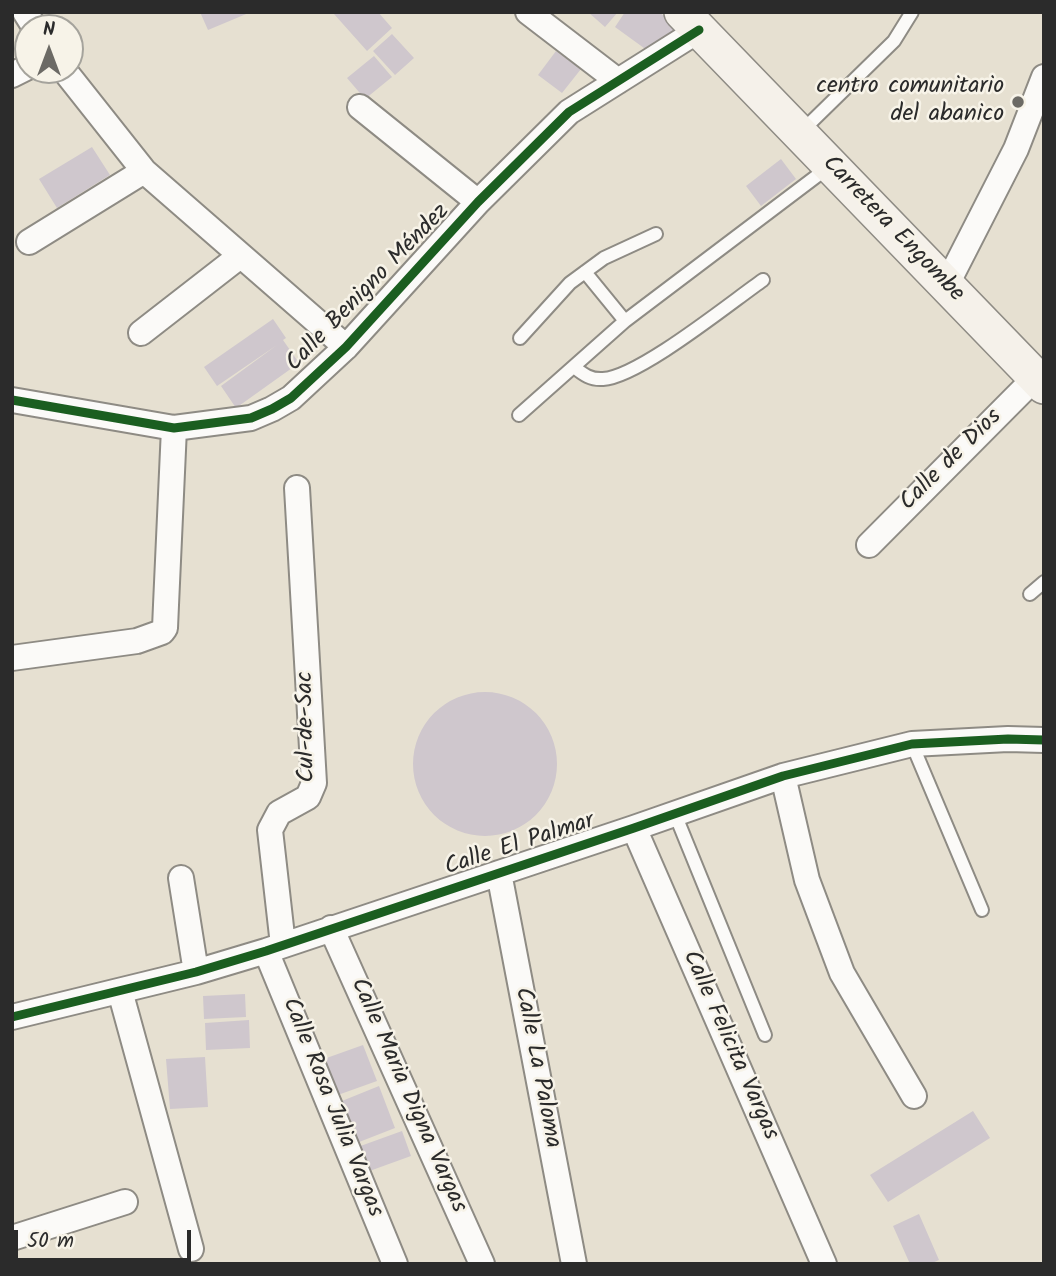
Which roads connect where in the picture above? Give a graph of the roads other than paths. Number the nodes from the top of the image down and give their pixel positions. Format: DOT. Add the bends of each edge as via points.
graph roads {
  1 [pos="528,12"];
  2 [pos="912,12"];
  3 [pos="691,21"];
  4 [pos="1044,77"];
  5 [pos="618,81"];
  6 [pos="75,84"];
  7 [pos="359,107"];
  8 [pos="799,133"];
  9 [pos="830,166"];
  10 [pos="144,171"];
  11 [pos="478,202"];
  12 [pos="656,234"];
  13 [pos="29,242"];
  14 [pos="240,256"];
  15 [pos="585,272"];
  16 [pos="763,280"];
  17 [pos="946,286"];
  18 [pos="625,321"];
  19 [pos="141,332"];
  20 [pos="520,338"];
  21 [pos="346,347"];
  22 [pos="574,367"];
  23 [pos="1040,382"];
  24 [pos="12,400"];
  25 [pos="520,415"];
  26 [pos="174,428"];
  27 [pos="297,488"];
  28 [pos="869,545"];
  29 [pos="1044,582"];
  30 [pos="1030,594"];
  31 [pos="12,658"];
  32 [pos="1044,740"];
  33 [pos="912,744"];
  34 [pos="783,776"];
  35 [pos="675,814"];
  36 [pos="634,828"];
  37 [pos="499,873"];
  38 [pos="180,878"];
  39 [pos="982,910"];
  40 [pos="331,928"];
  41 [pos="275,948"];
  42 [pos="196,972"];
  43 [pos="120,991"];
  44 [pos="12,1017"];
  45 [pos="765,1035"];
  46 [pos="914,1096"];
  47 [pos="125,1202"];
  48 [pos="12,1238"];
  49 [pos="191,1249"];
  50 [pos="395,1264"];
  51 [pos="482,1264"];
  52 [pos="574,1264"];
  53 [pos="824,1264"];
  1 -- 5 [label="street"];
  2 -- 8 [label="lane" via="894,41"];
  3 -- 5 [label="street, Calle Benigno Méndez"];
  3 -- 8 [label="street, Carretera Engombe"];
  4 -- 17 [label="street" via="1016,149"];
  5 -- 11 [label="street, Calle Benigno Méndez" via="569,112"];
  6 -- 10 [label="street"];
  7 -- 11 [label="street"];
  8 -- 9 [label="street, Carretera Engombe"];
  9 -- 17 [label="street, Carretera Engombe"];
  9 -- 18 [label="lane"];
  10 -- 13 [label="street"];
  10 -- 14 [label="street"];
  11 -- 21 [label="street, Calle Benigno Méndez"];
  12 -- 15 [label="lane"];
  14 -- 19 [label="street"];
  14 -- 21 [label="street"];
  15 -- 18 [label="lane"];
  15 -- 20 [label="lane"];
  16 -- 22 [label="lane" via="684,338 624,373 603,379 587,377"];
  17 -- 23 [label="street, Carretera Engombe"];
  18 -- 22 [label="lane"];
  21 -- 26 [label="street, Calle Benigno Méndez" via="291,398 272,409 251,418"];
  22 -- 25 [label="lane"];
  23 -- 28 [label="street, Calle de Dios"];
  24 -- 26 [label="street, Calle Benigno Méndez"];
  26 -- 31 [label="street" via="165,628 137,641"];
  27 -- 41 [label="street, Cul-de-Sac" via="314,783 308,797 279,813 270,830"];
  29 -- 30 [label="lane"];
  32 -- 33 [label="street, Calle El Palmar"];
  33 -- 34 [label="street, Calle El Palmar"];
  33 -- 39 [label="lane"];
  34 -- 35 [label="street, Calle El Palmar"];
  34 -- 46 [label="street" via="807,880 842,973"];
  35 -- 36 [label="street, Calle El Palmar"];
  35 -- 45 [label="lane"];
  36 -- 37 [label="street, Calle El Palmar"];
  36 -- 53 [label="street, Calle Felicita Vargas"];
  37 -- 40 [label="street, Calle El Palmar"];
  37 -- 52 [label="street, Calle La Paloma"];
  38 -- 42 [label="street"];
  40 -- 41 [label="street, Calle El Palmar"];
  40 -- 51 [label="street, Calle Maria Digna Vargas"];
  41 -- 42 [label="street, Calle El Palmar"];
  41 -- 50 [label="street, Calle Rosa Julia Vargas"];
  42 -- 43 [label="street, Calle El Palmar"];
  43 -- 44 [label="street, Calle El Palmar"];
  43 -- 49 [label="street"];
  47 -- 48 [label="street"];
}
